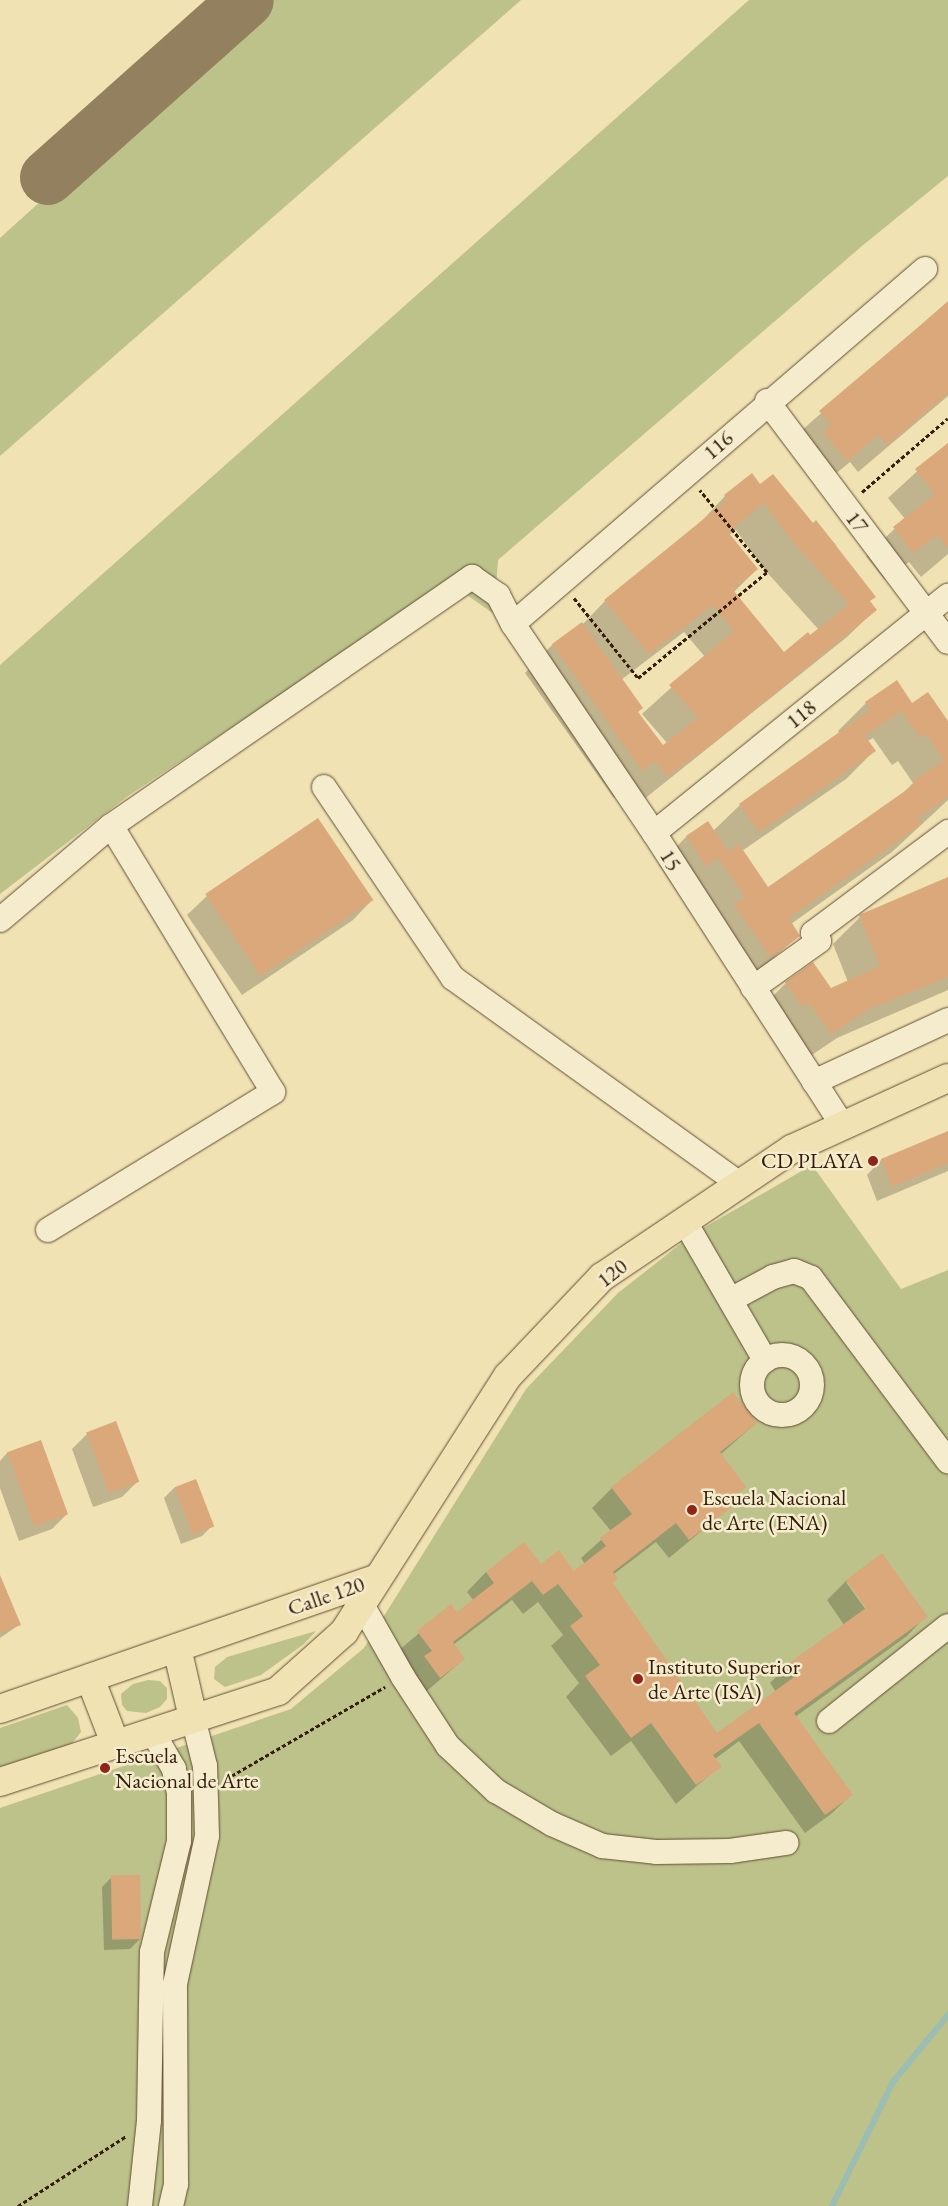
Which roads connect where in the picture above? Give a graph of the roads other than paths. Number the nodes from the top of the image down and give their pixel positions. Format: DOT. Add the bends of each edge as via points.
graph roads {
  1 [pos="925,269"];
  2 [pos="767,402"];
  3 [pos="948,596"];
  4 [pos="926,613"];
  5 [pos="513,624"];
  6 [pos="948,642"];
  7 [pos="324,787"];
  8 [pos="111,826"];
  9 [pos="654,832"];
  10 [pos="948,832"];
  11 [pos="0,920"];
  12 [pos="753,988"];
  13 [pos="948,1020"];
  14 [pos="948,1078"];
  15 [pos="814,1082"];
  16 [pos="843,1126"];
  17 [pos="740,1184"];
  18 [pos="685,1222"];
  19 [pos="48,1230"];
  20 [pos="732,1299"];
  21 [pos="765,1360"];
  22 [pos="948,1461"];
  23 [pos="375,1579"];
  24 [pos="361,1603"];
  25 [pos="948,1626"];
  26 [pos="176,1648"];
  27 [pos="90,1678"];
  28 [pos="0,1709"];
  29 [pos="193,1718"];
  30 [pos="829,1721"];
  31 [pos="152,1731"];
  32 [pos="115,1743"];
  33 [pos="0,1782"];
  34 [pos="786,1843"];
  35 [pos="140,2206"];
  36 [pos="171,2206"];
  1 -- 2 [label="street, 116"];
  2 -- 4 [label="street, 17"];
  2 -- 5 [label="street, 116"];
  3 -- 4 [label="street, 118"];
  4 -- 6 [label="street, 17"];
  4 -- 9 [label="street, 118"];
  5 -- 8 [label="street, 15" via="498,595 472,577"];
  5 -- 9 [label="street, 15"];
  7 -- 17 [label="street" via="453,978"];
  8 -- 11 [label="street"];
  8 -- 19 [label="street" via="273,1092"];
  9 -- 12 [label="street, 15"];
  10 -- 12 [label="street" via="814,933 819,941"];
  12 -- 15 [label="street, 15"];
  13 -- 15 [label="street"];
  14 -- 16 [label="main road, 120"];
  15 -- 16 [label="street, 15"];
  16 -- 17 [label="main road, 120" via="792,1149"];
  17 -- 18 [label="main road, 120"];
  18 -- 20 [label="street"];
  18 -- 23 [label="main road, 120" via="602,1277 508,1376"];
  20 -- 21 [label="street"];
  20 -- 22 [label="street" via="773,1277 794,1271 811,1278"];
  23 -- 24 [label="main road, Calle 120"];
  23 -- 26 [label="main road, Calle 120"];
  24 -- 29 [label="main road, Calle 120" via="344,1632 278,1691"];
  24 -- 34 [label="street" via="403,1677 448,1746 496,1791 552,1824 602,1846 656,1852 730,1851"];
  25 -- 30 [label="street"];
  26 -- 27 [label="main road, Calle 120"];
  26 -- 29 [label="main road"];
  27 -- 28 [label="main road, Calle 120"];
  27 -- 32 [label="main road"];
  29 -- 31 [label="main road, Calle 120"];
  29 -- 36 [label="street" via="205,1766 206,1836 175,1984 176,2184"];
  31 -- 32 [label="main road, Calle 120"];
  31 -- 35 [label="street" via="174,1770 179,1841 152,1952 149,2120"];
  32 -- 33 [label="main road, Calle 120"];
}
